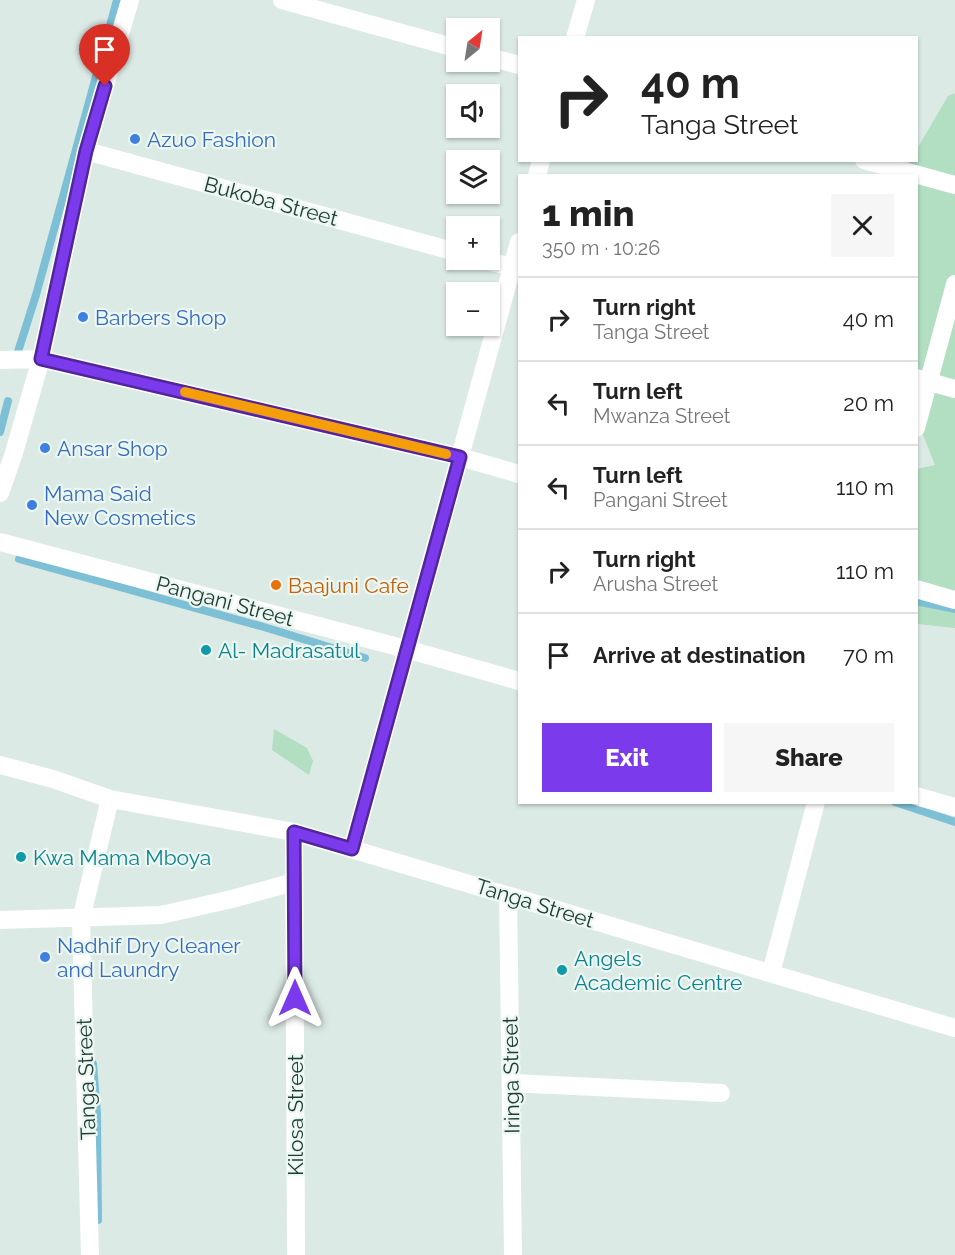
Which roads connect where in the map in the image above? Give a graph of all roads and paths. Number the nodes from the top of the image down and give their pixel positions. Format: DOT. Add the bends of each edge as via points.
graph roads {
  1 [pos="130,0"];
  2 [pos="282,0"];
  3 [pos="586,0"];
  4 [pos="576,36"];
  5 [pos="446,45"];
  6 [pos="500,60"];
  7 [pos="518,65"];
  8 [pos="86,151"];
  9 [pos="871,162"];
  10 [pos="913,174"];
  11 [pos="918,175"];
  12 [pos="955,186"];
  13 [pos="518,248"];
  14 [pos="446,249"];
  15 [pos="500,264"];
  16 [pos="515,268"];
  17 [pos="955,284"];
  18 [pos="41,359"];
  19 [pos="0,360"];
  20 [pos="923,380"];
  21 [pos="955,388"];
  22 [pos="918,414"];
  23 [pos="460,457"];
  24 [pos="518,474"];
  25 [pos="0,493"];
  26 [pos="0,542"];
  27 [pos="918,590"];
  28 [pos="955,600"];
  29 [pos="406,649"];
  30 [pos="518,681"];
  31 [pos="0,765"];
  32 [pos="918,797"];
  33 [pos="110,799"];
  34 [pos="815,804"];
  35 [pos="955,807"];
  36 [pos="294,832"];
  37 [pos="352,849"];
  38 [pos="294,882"];
  39 [pos="508,895"];
  40 [pos="81,919"];
  41 [pos="0,920"];
  42 [pos="771,973"];
  43 [pos="955,1028"];
  44 [pos="511,1083"];
  45 [pos="721,1093"];
  46 [pos="90,1255"];
  47 [pos="296,1255"];
  48 [pos="513,1255"];
  1 -- 8 [label="street"];
  2 -- 5 [label="street"];
  3 -- 4 [label="street"];
  6 -- 7 [label="street"];
  8 -- 14 [label="street, Bukoba Street"];
  8 -- 18 [label="street"];
  9 -- 10 [label="street"];
  11 -- 12 [label="street"];
  13 -- 16 [label="street"];
  15 -- 16 [label="street"];
  16 -- 23 [label="street"];
  17 -- 20 [label="street"];
  18 -- 19 [label="street"];
  18 -- 23 [label="street"];
  18 -- 25 [label="street"];
  20 -- 21 [label="street"];
  20 -- 22 [label="street"];
  23 -- 24 [label="street"];
  23 -- 29 [label="street"];
  26 -- 29 [label="street, Pangani Street"];
  27 -- 28 [label="street"];
  29 -- 30 [label="street, Pangani Street"];
  29 -- 37 [label="street"];
  31 -- 33 [label="street, Tanga Street"];
  32 -- 35 [label="street"];
  33 -- 36 [label="street, Tanga Street"];
  33 -- 40 [label="street, Tanga Street"];
  34 -- 42 [label="street"];
  36 -- 37 [label="street, Tanga Street"];
  36 -- 38 [label="street, Kilosa Street"];
  37 -- 39 [label="street, Tanga Street"];
  38 -- 40 [label="street" via="161,915"];
  38 -- 47 [label="street, Kilosa Street"];
  39 -- 42 [label="street, Tanga Street"];
  39 -- 44 [label="street, Iringa Street"];
  40 -- 41 [label="street"];
  40 -- 46 [label="street, Tanga Street"];
  42 -- 43 [label="street, Tanga Street"];
  44 -- 45 [label="street"];
  44 -- 48 [label="street, Iringa Street"];
}
